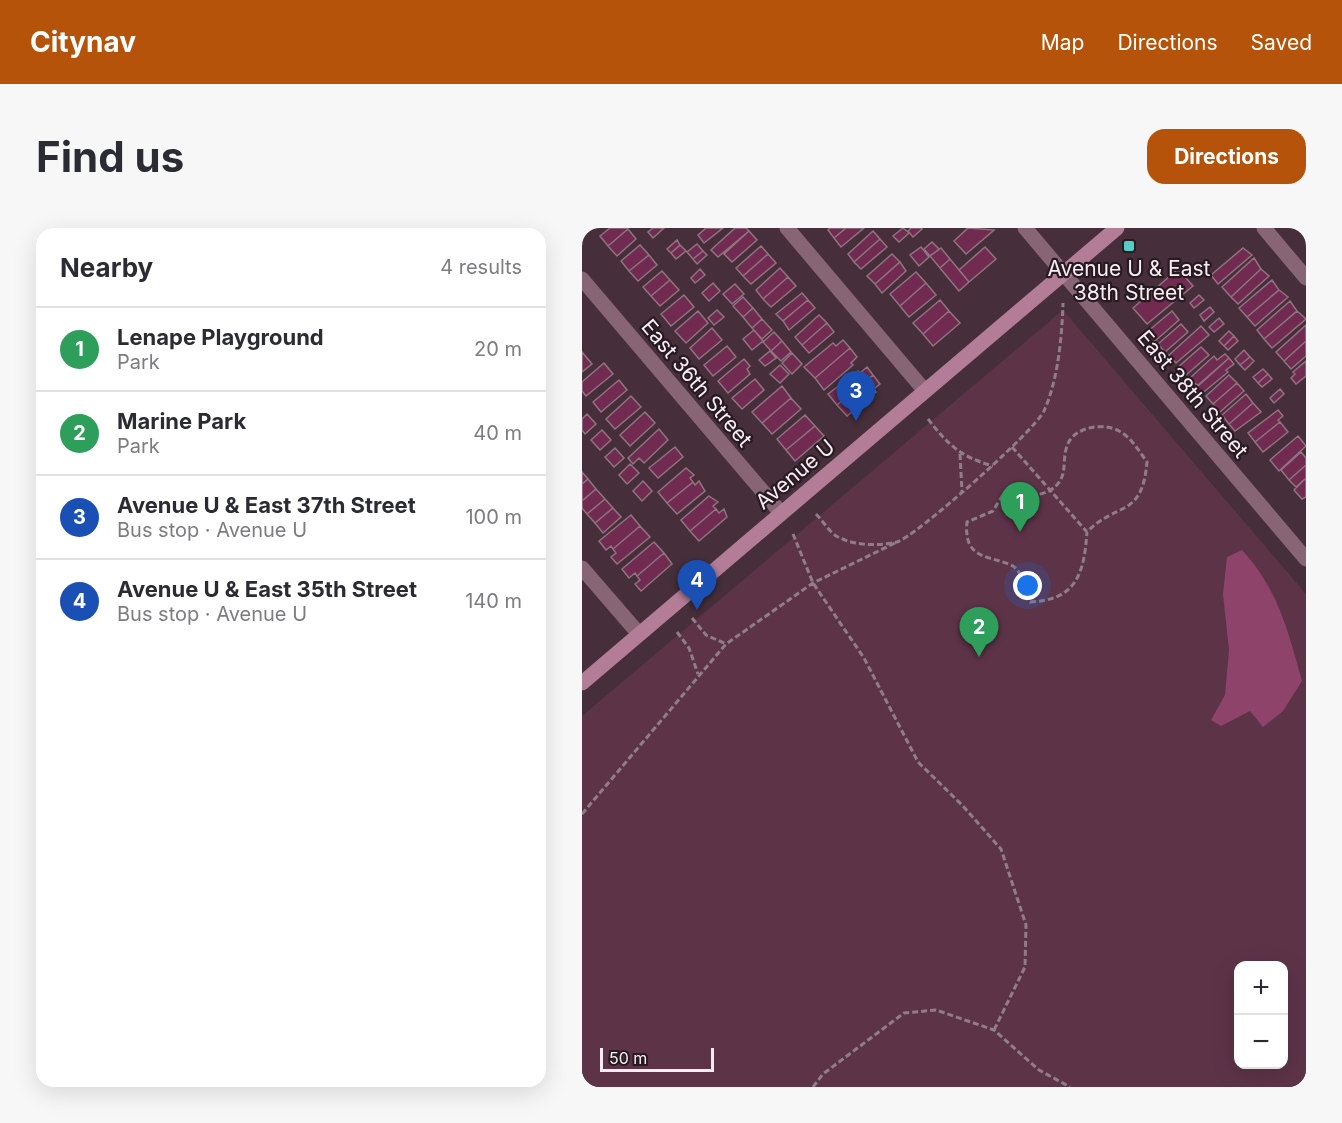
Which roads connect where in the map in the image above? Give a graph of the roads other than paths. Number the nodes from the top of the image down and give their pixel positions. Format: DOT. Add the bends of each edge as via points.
graph roads {
  1 [pos="787,228"];
  2 [pos="1025,228"];
  3 [pos="1117,228"];
  4 [pos="1264,228"];
  5 [pos="1063,274"];
  6 [pos="1306,278"];
  7 [pos="582,279"];
  8 [pos="925,391"];
  9 [pos="781,513"];
  10 [pos="1306,559"];
  11 [pos="582,568"];
  12 [pos="639,634"];
  13 [pos="582,682"];
  1 -- 8 [label="street"];
  2 -- 5 [label="street, East 38th Street"];
  3 -- 5 [label="main road, Avenue U"];
  4 -- 6 [label="street"];
  5 -- 8 [label="main road, Avenue U"];
  5 -- 10 [label="street, East 38th Street"];
  7 -- 9 [label="street, East 36th Street"];
  8 -- 9 [label="main road, Avenue U"];
  9 -- 12 [label="main road, Avenue U"];
  11 -- 12 [label="street"];
  12 -- 13 [label="main road, Avenue U"];
}
